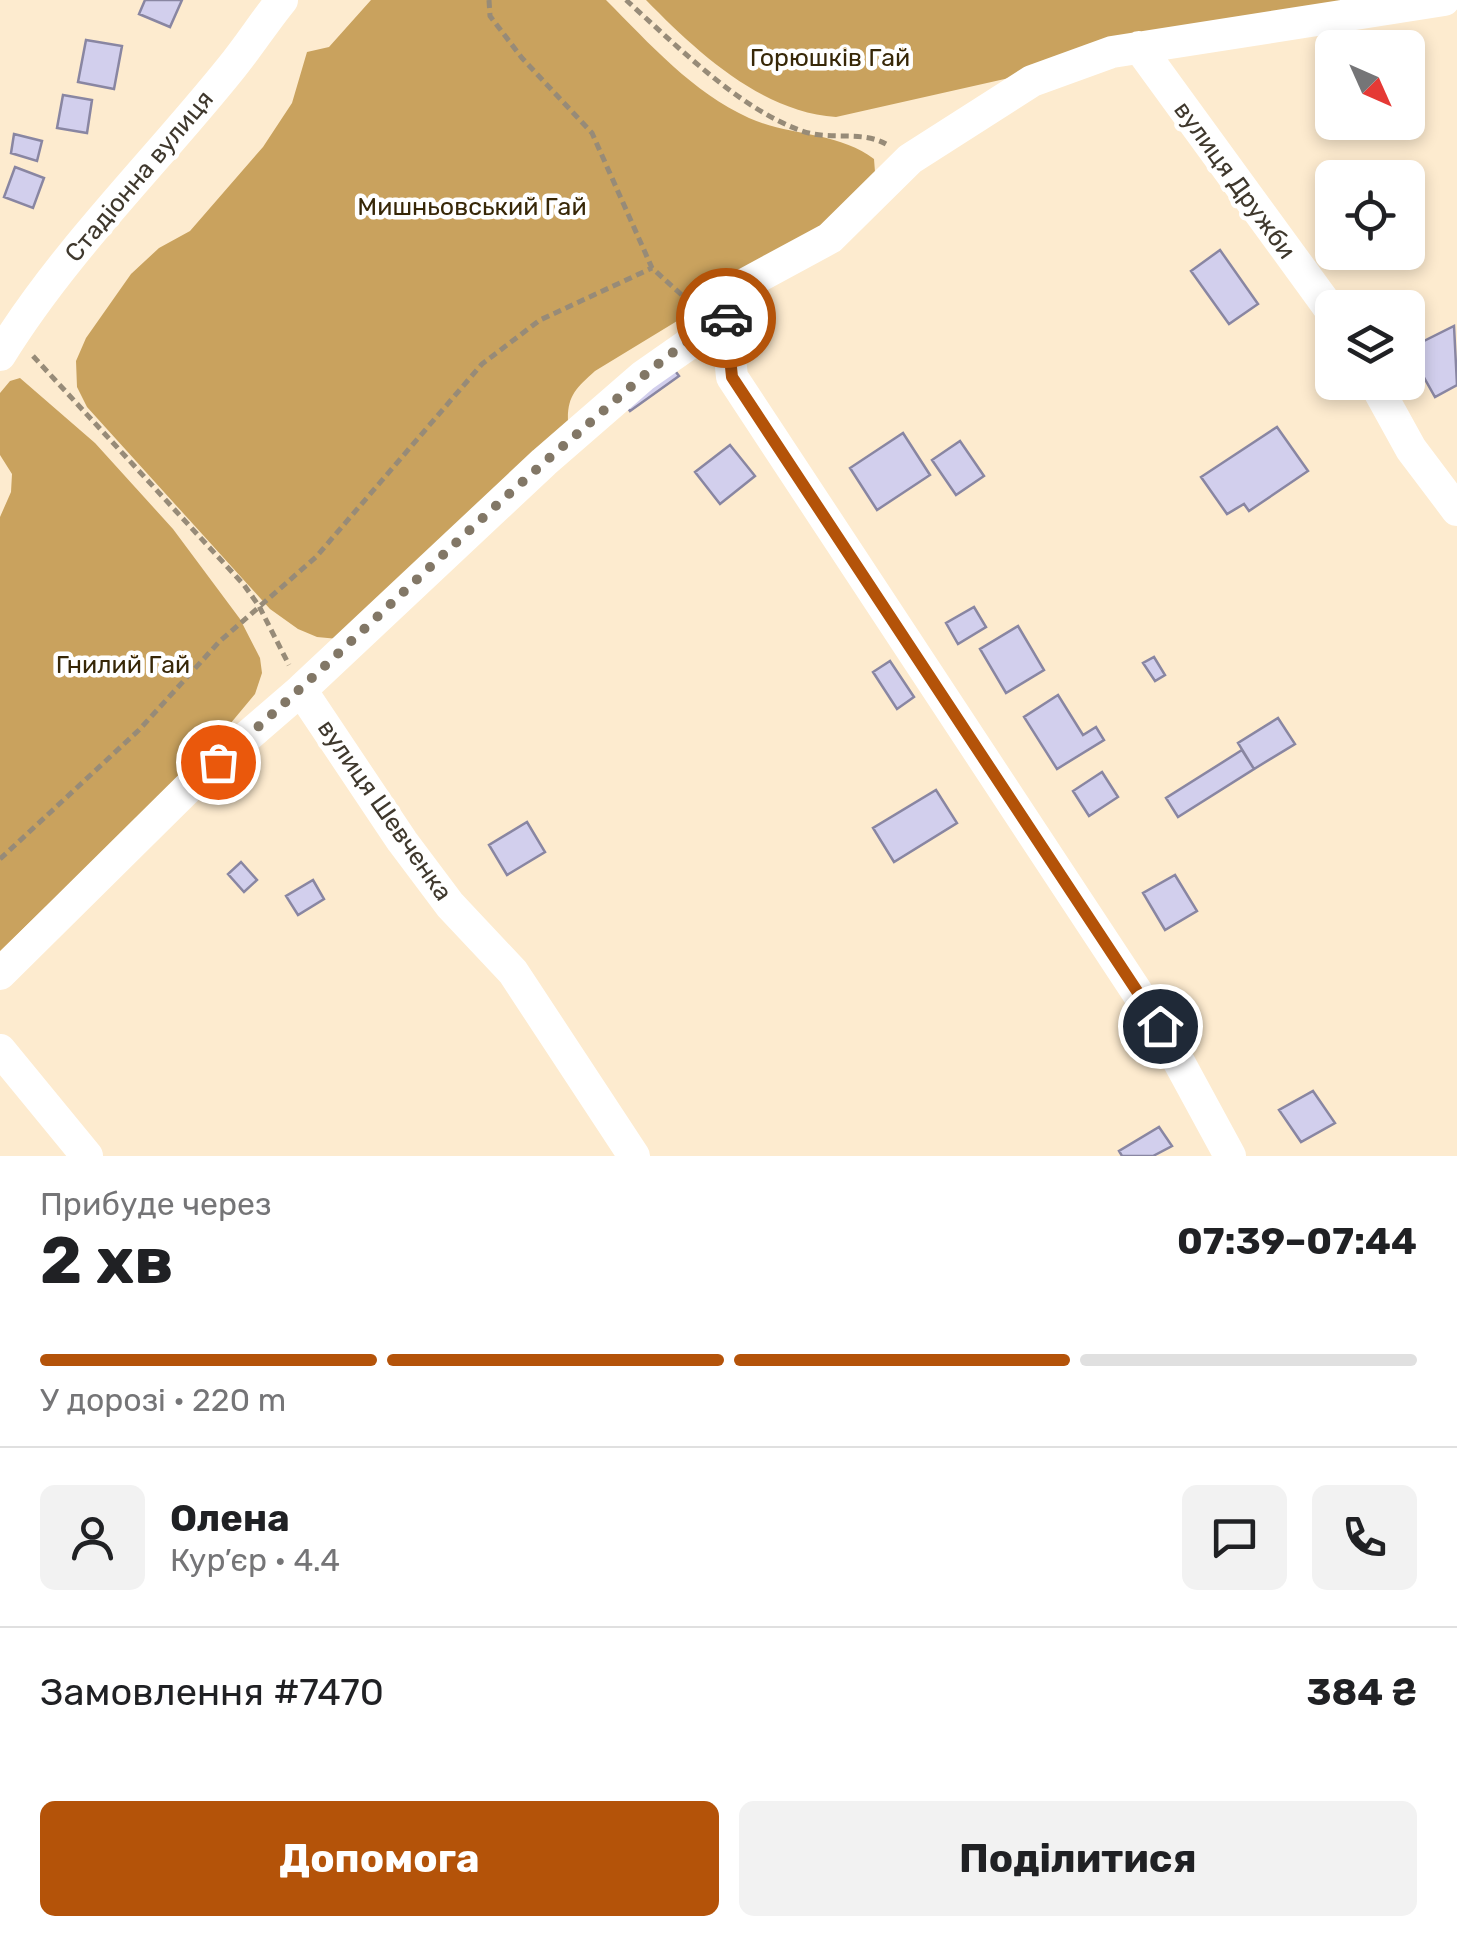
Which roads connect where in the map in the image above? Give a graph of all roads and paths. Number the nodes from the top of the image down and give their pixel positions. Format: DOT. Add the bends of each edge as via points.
graph roads {
  1 [pos="282,0"];
  2 [pos="489,0"];
  3 [pos="626,0"];
  4 [pos="1444,0"];
  5 [pos="1139,47"];
  6 [pos="910,158"];
  7 [pos="652,268"];
  8 [pos="1316,290"];
  9 [pos="726,318"];
  10 [pos="6,344"];
  11 [pos="1384,400"];
  12 [pos="1457,510"];
  13 [pos="260,606"];
  14 [pos="301,690"];
  15 [pos="0,859"];
  16 [pos="0,974"];
  17 [pos="0,1050"];
  18 [pos="87,1156"];
  19 [pos="634,1156"];
  20 [pos="1230,1156"];
  1 -- 10 [label="street, Стадіонна вулиця"];
  2 -- 7 [label="path" via="490,16 522,58 592,133"];
  3 -- 6 [label="path" via="714,76 789,126 828,138 872,136"];
  4 -- 5 [label="street"];
  5 -- 6 [label="street" via="1032,81"];
  5 -- 8 [label="street, вулиця Дружби"];
  6 -- 9 [label="street" via="830,238 743,285"];
  7 -- 9 [label="path" via="706,318"];
  7 -- 13 [label="path" via="540,320 482,364 316,557"];
  9 -- 14 [label="street" via="643,376 544,462"];
  9 -- 20 [label="street" via="732,377 1160,1026"];
  10 -- 13 [label="path"];
  11 -- 12 [label="street"];
  13 -- 14 [label="path"];
  13 -- 15 [label="path"];
  14 -- 16 [label="street" via="190,785"];
  14 -- 19 [label="street, вулиця Шевченка" via="414,857 513,972"];
  17 -- 18 [label="street"];
}
